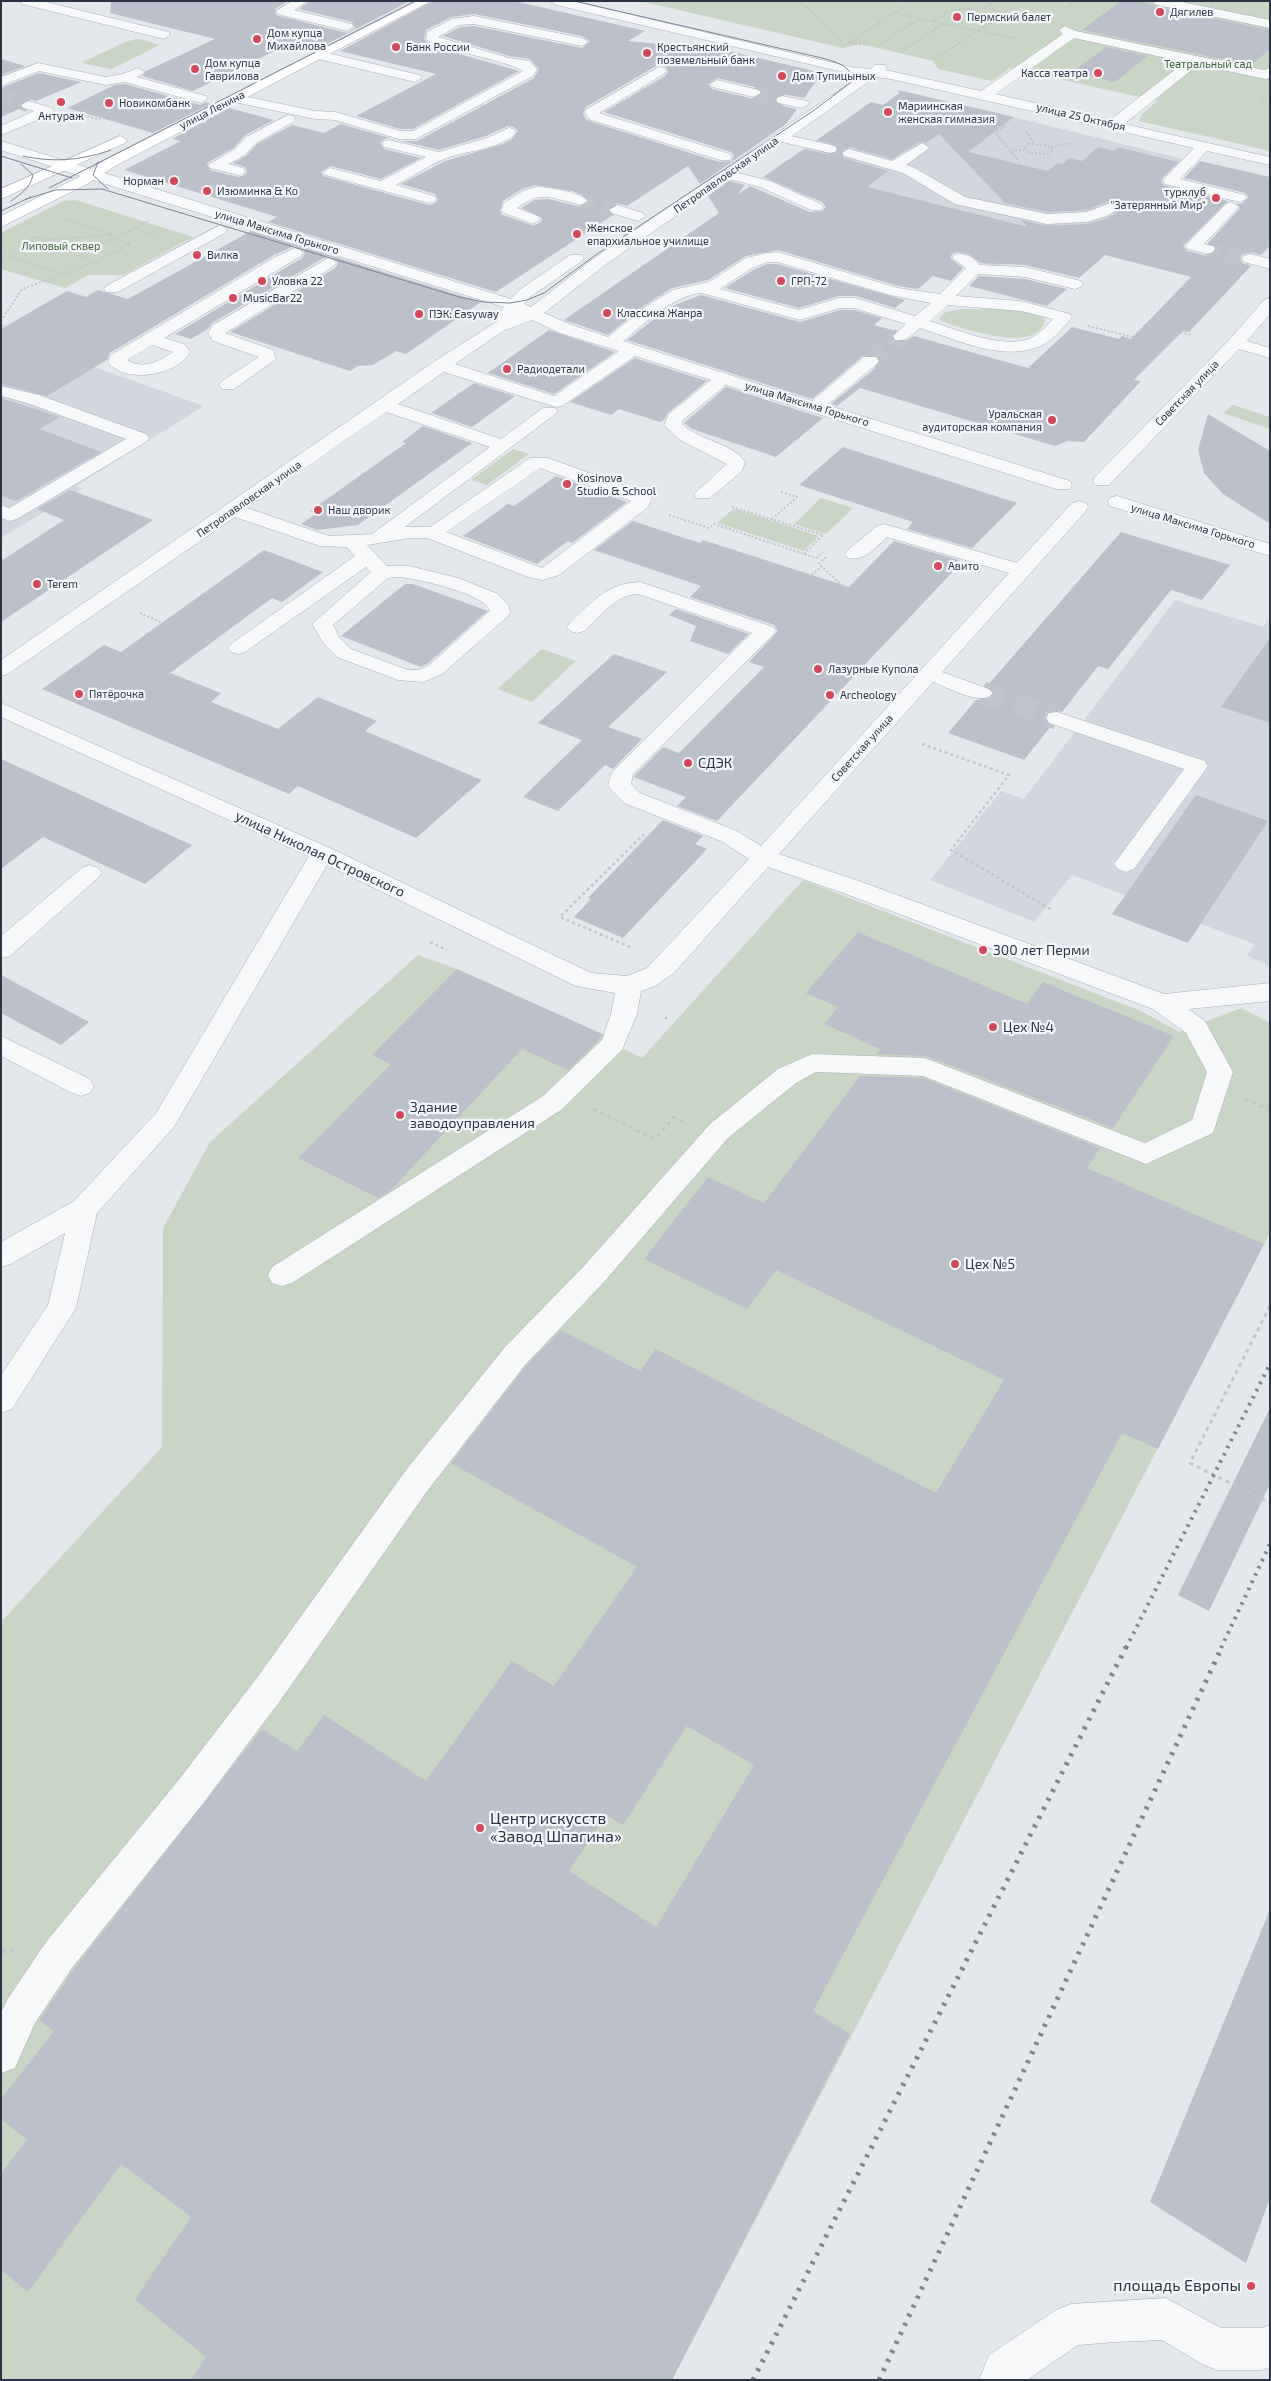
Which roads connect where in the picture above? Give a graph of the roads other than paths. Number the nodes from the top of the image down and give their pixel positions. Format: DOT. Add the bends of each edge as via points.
graph roads {
  1 [pos="26,1"];
  2 [pos="302,1"];
  3 [pos="399,1"];
  4 [pos="426,1"];
  5 [pos="556,1"];
  6 [pos="588,1"];
  7 [pos="1157,1"];
  8 [pos="1270,24"];
  9 [pos="347,27"];
  10 [pos="164,35"];
  11 [pos="582,42"];
  12 [pos="319,55"];
  13 [pos="1196,60"];
  14 [pos="857,67"];
  15 [pos="261,70"];
  16 [pos="138,72"];
  17 [pos="659,72"];
  18 [pos="882,72"];
  19 [pos="1270,72"];
  20 [pos="125,78"];
  21 [pos="415,78"];
  22 [pos="1,82"];
  23 [pos="717,84"];
  24 [pos="230,93"];
  25 [pos="754,93"];
  26 [pos="985,95"];
  27 [pos="205,97"];
  28 [pos="783,100"];
  29 [pos="802,104"];
  30 [pos="28,105"];
  31 [pos="183,108"];
  32 [pos="288,119"];
  33 [pos="1113,125"];
  34 [pos="1,131"];
  35 [pos="776,131"];
  36 [pos="509,132"];
  37 [pos="130,134"];
  38 [pos="1,145"];
  39 [pos="740,146"];
  40 [pos="1204,146"];
  41 [pos="922,147"];
  42 [pos="830,149"];
  43 [pos="849,154"];
  44 [pos="439,156"];
  45 [pos="725,157"];
  46 [pos="1270,161"];
  47 [pos="67,165"];
  48 [pos="896,165"];
  49 [pos="17,166"];
  50 [pos="709,167"];
  51 [pos="238,172"];
  52 [pos="330,172"];
  53 [pos="726,174"];
  54 [pos="45,175"];
  55 [pos="93,175"];
  56 [pos="74,186"];
  57 [pos="383,186"];
  58 [pos="95,192"];
  59 [pos="1,196"];
  60 [pos="429,199"];
  61 [pos="581,201"];
  62 [pos="654,205"];
  63 [pos="1115,206"];
  64 [pos="816,207"];
  65 [pos="617,210"];
  66 [pos="150,214"];
  67 [pos="638,216"];
  68 [pos="533,219"];
  69 [pos="1,222"];
  70 [pos="623,226"];
  71 [pos="220,230"];
  72 [pos="1207,249"];
  73 [pos="585,252"];
  74 [pos="295,253"];
  75 [pos="960,258"];
  76 [pos="1250,259"];
  77 [pos="328,263"];
  78 [pos="1270,264"];
  79 [pos="974,269"];
  80 [pos="1075,284"];
  81 [pos="112,289"];
  82 [pos="704,289"];
  83 [pos="944,300"];
  84 [pos="1270,303"];
  85 [pos="514,316"];
  86 [pos="918,323"];
  87 [pos="901,336"];
  88 [pos="151,338"];
  89 [pos="610,343"];
  90 [pos="1236,343"];
  91 [pos="632,350"];
  92 [pos="1270,353"];
  93 [pos="870,361"];
  94 [pos="440,365"];
  95 [pos="724,378"];
  96 [pos="228,385"];
  97 [pos="1,391"];
  98 [pos="384,405"];
  99 [pos="816,406"];
  100 [pos="549,412"];
  101 [pos="503,446"];
  102 [pos="1081,481"];
  103 [pos="703,494"];
  104 [pos="1117,502"];
  105 [pos="1079,506"];
  106 [pos="234,510"];
  107 [pos="1,511"];
  108 [pos="435,533"];
  109 [pos="377,539"];
  110 [pos="353,542"];
  111 [pos="1270,550"];
  112 [pos="855,554"];
  113 [pos="367,557"];
  114 [pos="1022,571"];
  115 [pos="382,573"];
  116 [pos="577,627"];
  117 [pos="238,648"];
  118 [pos="1,670"];
  119 [pos="929,674"];
  120 [pos="982,693"];
  121 [pos="1,709"];
  122 [pos="1057,718"];
  123 [pos="322,853"];
  124 [pos="763,857"];
  125 [pos="1126,864"];
  126 [pos="90,873"];
  127 [pos="1,950"];
  128 [pos="634,985"];
  129 [pos="1270,992"];
  130 [pos="1162,1003"];
  131 [pos="1,1045"];
  132 [pos="81,1086"];
  133 [pos="84,1209"];
  134 [pos="1,1256"];
  135 [pos="282,1274"];
  136 [pos="1,1400"];
  137 [pos="1,2054"];
  138 [pos="1270,2346"];
  139 [pos="1000,2380"];
  1 -- 10 [label="street"];
  2 -- 9 [label="street" via="282,11"];
  3 -- 9 [label="main road"];
  4 -- 12 [label="main road, улица Ленина"];
  5 -- 14 [label="street, улица 25 Октября"];
  6 -- 14 [label="street, улица 25 Октября"];
  7 -- 8 [label="street"];
  9 -- 15 [label="main road"];
  11 -- 24 [label="street" via="474,20 456,22 432,35 437,42 524,64 530,69 416,135 399,136 336,116 315,115"];
  12 -- 21 [label="street"];
  12 -- 24 [label="main road, улица Ленина"];
  13 -- 19 [label="street" via="1266,75"];
  13 -- 26 [label="street" via="1068,32"];
  13 -- 33 [label="street"];
  14 -- 18 [label="street, улица 25 Октября"];
  14 -- 29 [label="street, Петропавловская улица"];
  16 -- 20 [label="street"];
  17 -- 45 [label="street" via="592,112 593,116"];
  18 -- 26 [label="street, улица 25 Октября"];
  18 -- 35 [label="street, Петропавловская улица"];
  20 -- 22 [label="street" via="106,81 38,67"];
  20 -- 27 [label="street"];
  23 -- 25 [label="street"];
  24 -- 32 [label="street"];
  24 -- 55 [label="main road, улица Ленина"];
  26 -- 33 [label="street, улица 25 Октября"];
  27 -- 31 [label="main road, улица Ленина"];
  28 -- 29 [label="street"];
  29 -- 35 [label="street, Петропавловская улица"];
  30 -- 34 [label="street" via="47,111"];
  32 -- 44 [label="street"];
  32 -- 51 [label="street" via="251,140 240,152 215,164"];
  33 -- 40 [label="street, улица 25 Октября"];
  35 -- 42 [label="street"];
  35 -- 53 [label="street, Петропавловская улица"];
  36 -- 44 [label="street" via="492,141"];
  37 -- 47 [label="main road"];
  38 -- 47 [label="street, улица Максима Горького"];
  39 -- 45 [label="street, Петропавловская улица"];
  40 -- 46 [label="street, улица 25 Октября"];
  40 -- 72 [label="street" via="1170,181 1236,202 1193,246"];
  41 -- 48 [label="street"];
  43 -- 48 [label="street"];
  44 -- 57 [label="street"];
  45 -- 50 [label="street, Петропавловская улица"];
  47 -- 54 [label="main road"];
  47 -- 55 [label="street, улица Максима Горького"];
  48 -- 63 [label="street" via="960,201 1047,219 1087,217"];
  49 -- 54 [label="street"];
  52 -- 57 [label="street"];
  53 -- 64 [label="street" via="765,184"];
  53 -- 85 [label="street, Петропавловская улица"];
  54 -- 56 [label="street"];
  54 -- 59 [label="main road"];
  55 -- 56 [label="main road, улица Ленина"];
  55 -- 85 [label="street, улица Максима Горького"];
  56 -- 58 [label="street"];
  56 -- 69 [label="main road, улица Ленина"];
  57 -- 60 [label="street"];
  61 -- 68 [label="street" via="547,191 534,191 509,206 515,214"];
  62 -- 67 [label="street, Петропавловская улица"];
  65 -- 67 [label="street"];
  66 -- 71 [label="street, улица Максима Горького"];
  67 -- 70 [label="street, Петропавловская улица"];
  71 -- 74 [label="street, улица Максима Горького"];
  71 -- 81 [label="street"];
  73 -- 85 [label="street, Петропавловская улица" via="524,294"];
  74 -- 77 [label="street, улица Максима Горького"];
  74 -- 88 [label="street"];
  75 -- 79 [label="street"];
  76 -- 78 [label="street"];
  77 -- 85 [label="street, улица Максима Горького"];
  77 -- 96 [label="street" via="216,332 219,337 267,354 268,360"];
  79 -- 80 [label="street" via="1025,272"];
  79 -- 83 [label="street" via="954,286"];
  82 -- 83 [label="street" via="720,283 751,260 778,257 896,292"];
  82 -- 86 [label="street" via="790,313 807,313 839,303 855,303"];
  82 -- 89 [label="street" via="680,292"];
  83 -- 86 [label="street"];
  83 -- 86 [label="street" via="1021,306 1064,317 1036,342 1005,347"];
  84 -- 90 [label="street, Советская улица"];
  85 -- 89 [label="street, улица Максима Горького"];
  85 -- 94 [label="street, Петропавловская улица"];
  86 -- 87 [label="street"];
  89 -- 91 [label="street, улица Максима Горького"];
  90 -- 92 [label="street"];
  90 -- 102 [label="street, Советская улица"];
  91 -- 94 [label="street" via="556,402"];
  91 -- 95 [label="street, улица Максима Горького"];
  93 -- 99 [label="street"];
  94 -- 98 [label="street, Петропавловская улица"];
  95 -- 99 [label="street, улица Максима Горького"];
  95 -- 103 [label="street" via="675,418 672,425 679,432 736,462 736,467"];
  97 -- 107 [label="street" via="33,399 140,438 10,515"];
  98 -- 101 [label="street"];
  98 -- 106 [label="street, Петропавловская улица"];
  99 -- 102 [label="street, улица Максима Горького"];
  100 -- 101 [label="street"];
  101 -- 109 [label="street"];
  102 -- 104 [label="street" via="1110,484 1119,493"];
  102 -- 105 [label="street" via="1061,492 1062,497"];
  104 -- 105 [label="street" via="1096,509"];
  104 -- 111 [label="street, улица Максима Горького"];
  105 -- 114 [label="street, Советская улица"];
  106 -- 110 [label="street" via="327,542"];
  106 -- 118 [label="street, Петропавловская улица"];
  108 -- 108 [label="street" via="543,574 552,571 643,499 536,462"];
  108 -- 109 [label="street" via="406,532"];
  109 -- 110 [label="street"];
  110 -- 113 [label="street"];
  112 -- 114 [label="street" via="884,530"];
  113 -- 115 [label="street"];
  113 -- 117 [label="street"];
  114 -- 119 [label="street, Советская улица"];
  115 -- 115 [label="street" via="322,624 330,640 344,653 405,676 423,676 436,670 500,613 499,606 491,598 412,570"];
  116 -- 124 [label="street" via="616,592 627,587 640,588 766,631 623,772 619,786 632,798 729,836"];
  119 -- 120 [label="street"];
  119 -- 124 [label="street, Советская улица"];
  121 -- 123 [label="street, улица Николая Островского"];
  122 -- 125 [label="street" via="1197,766"];
  123 -- 128 [label="street, улица Николая Островского" via="584,980 618,987"];
  123 -- 133 [label="street" via="165,1120"];
  124 -- 128 [label="street, Советская улица" via="657,975"];
  124 -- 130 [label="street"];
  126 -- 127 [label="street"];
  128 -- 135 [label="street" via="613,1044 552,1103"];
  129 -- 130 [label="street"];
  130 -- 137 [label="street" via="1196,1027 1220,1072 1204,1126 1146,1154 925,1067 812,1063 787,1076 719,1131 594,1274 515,1356 424,1472 263,1698 59,1955 22,2010"];
  131 -- 132 [label="street"];
  133 -- 134 [label="street"];
  133 -- 136 [label="street" via="62,1308"];
  138 -- 139 [label="street" via="1262,2349 1218,2349 1166,2319 1071,2325 1004,2370"];
}
